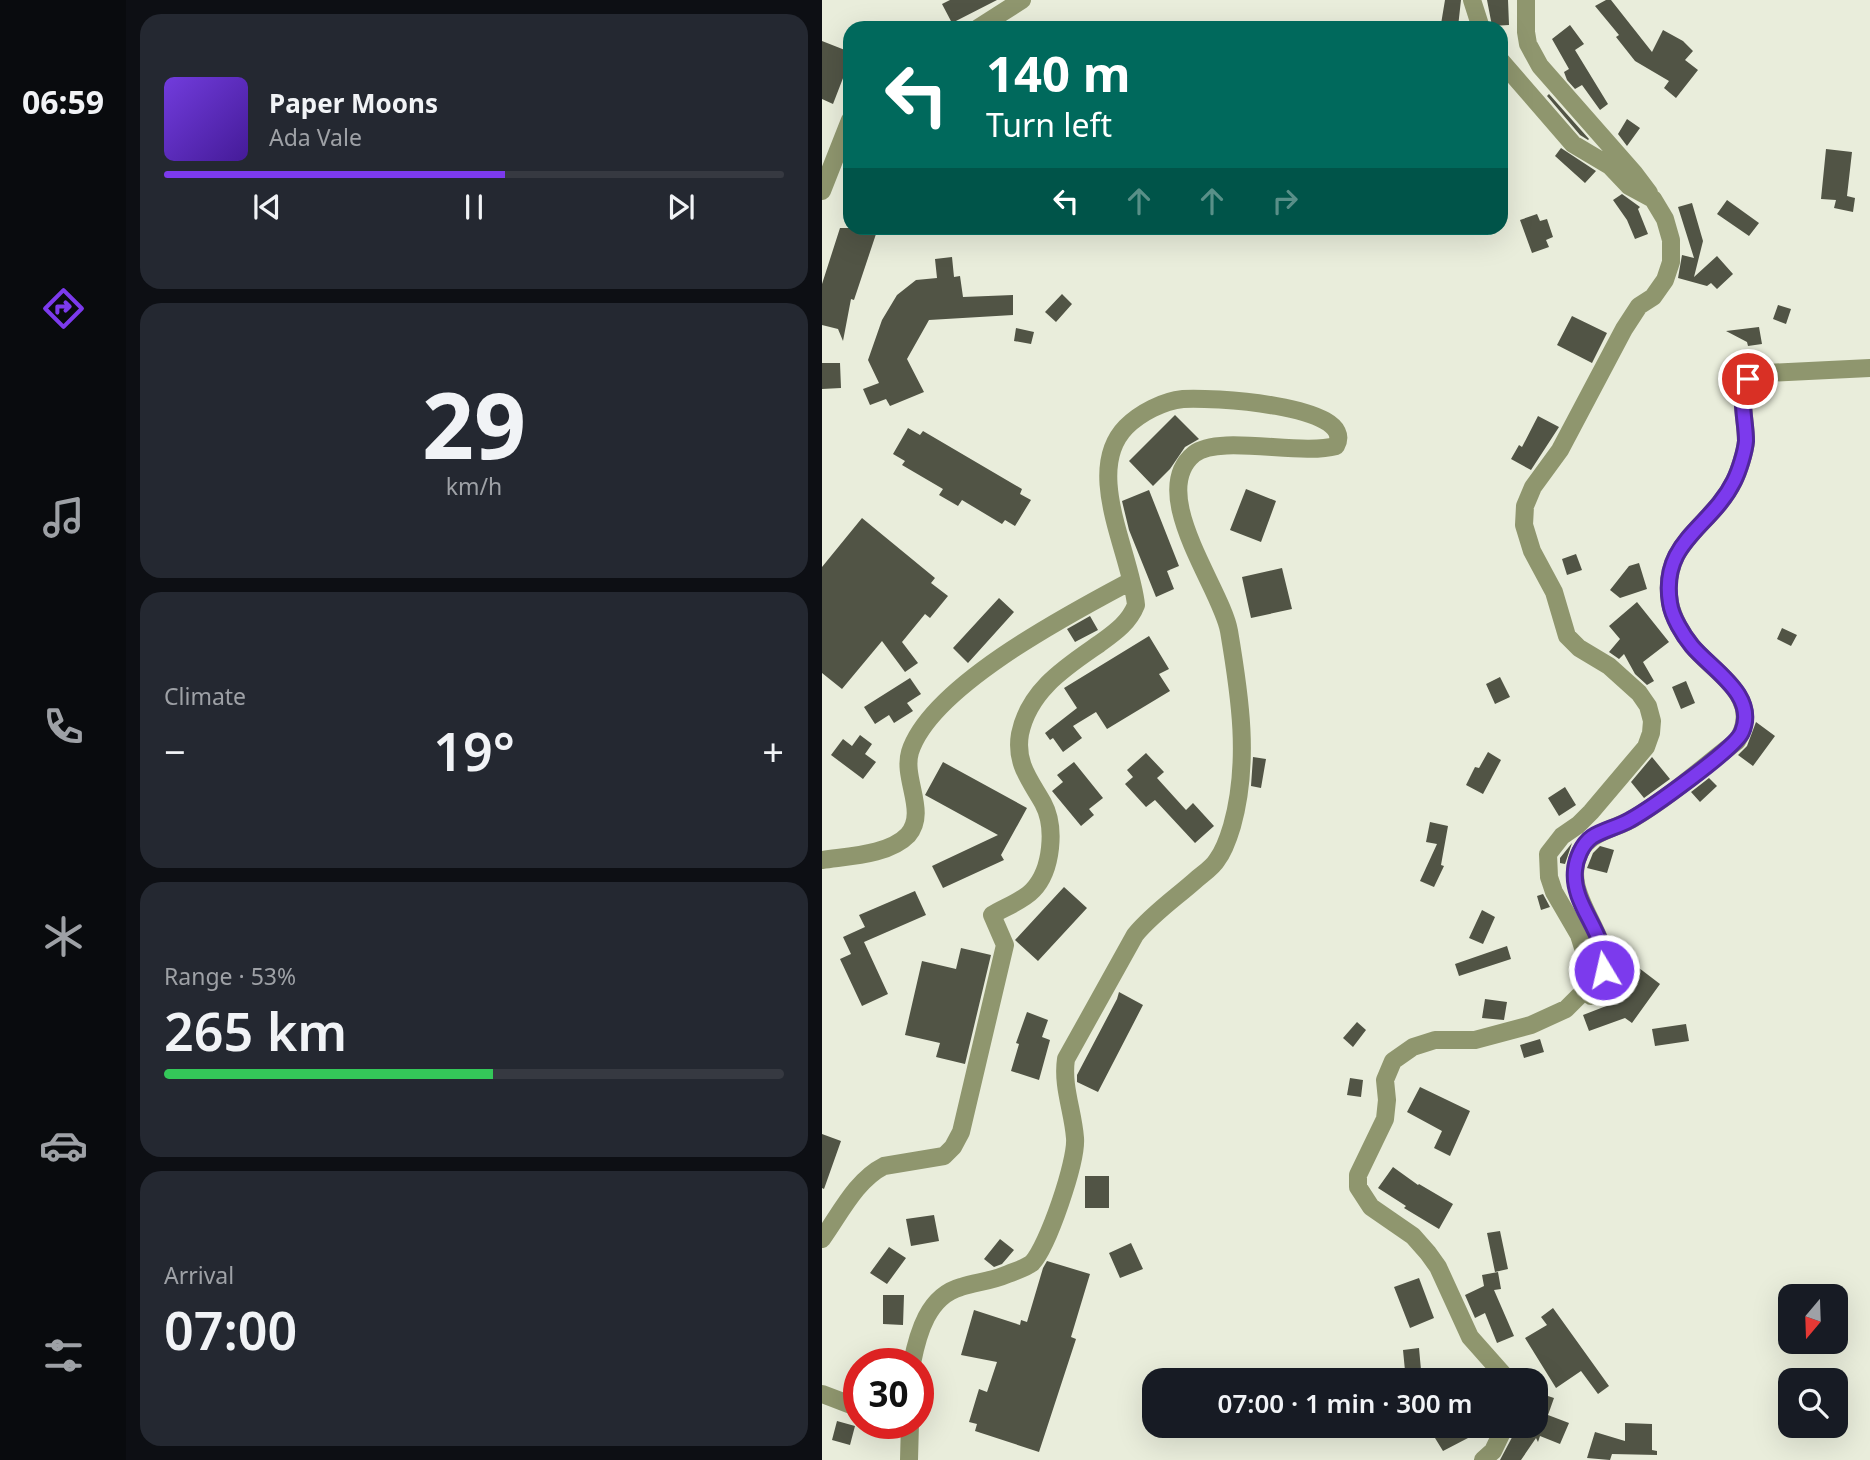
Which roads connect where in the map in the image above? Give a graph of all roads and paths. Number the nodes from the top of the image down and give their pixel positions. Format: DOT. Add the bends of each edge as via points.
graph roads {
  1 [pos="1022,0"];
  2 [pos="1472,0"];
  3 [pos="1526,0"];
  4 [pos="989,21"];
  5 [pos="1479,21"];
  6 [pos="1508,69"];
  7 [pos="843,138"];
  8 [pos="822,191"];
  9 [pos="1653,199"];
  10 [pos="1870,368"];
  11 [pos="1131,581"];
  12 [pos="822,860"];
  13 [pos="1566,1009"];
  14 [pos="822,1239"];
  15 [pos="916,1348"];
  16 [pos="1497,1368"];
  17 [pos="822,1394"];
  18 [pos="843,1402"];
  19 [pos="1499,1438"];
  20 [pos="907,1439"];
  21 [pos="909,1460"];
  22 [pos="1483,1460"];
  1 -- 4 [label="street"];
  2 -- 5 [label="street"];
  3 -- 9 [label="street" via="1528,44 1540,66"];
  6 -- 9 [label="street" via="1573,144"];
  7 -- 8 [label="street"];
  9 -- 13 [label="street" via="1671,240 1665,280 1624,329 1525,506 1524,525 1532,551 1554,592 1567,636 1639,693 1652,720 1646,747 1548,854 1554,892 1579,935 1589,967 1585,990"];
  10 -- 13 [label="street" via="1766,373 1748,379 1742,391 1746,443 1734,481 1711,515 1684,541 1674,560 1670,604 1692,646 1737,693 1744,712 1742,732 1737,741 1652,808 1583,846 1575,880 1606,956 1598,988"];
  11 -- 12 [label="street" via="1045,628 955,693 928,720 909,755 916,814 906,837 895,845"];
  11 -- 14 [label="street" via="1136,606 1132,615 1046,684 1020,735 1023,771 1050,823 1050,849 1033,890 992,915 1005,945 961,1132 944,1156 884,1166 869,1175"];
  11 -- 15 [label="street" via="1107,470 1116,441 1137,417 1181,399 1215,399 1310,413 1337,432 1336,446 1325,449 1223,446 1193,454 1184,466 1181,517 1229,628 1242,721 1240,789 1231,828 1217,861 1135,935 1066,1059 1064,1076 1076,1142 1056,1219 1031,1264 989,1282 959,1287 935,1304"];
  13 -- 16 [label="street" via="1531,1025 1475,1040 1435,1040 1413,1047 1393,1061 1385,1080 1385,1119 1359,1175 1358,1186 1371,1207 1412,1236 1438,1267 1470,1338"];
  17 -- 18 [label="street"];
  19 -- 22 [label="street"];
  20 -- 21 [label="street"];
}
